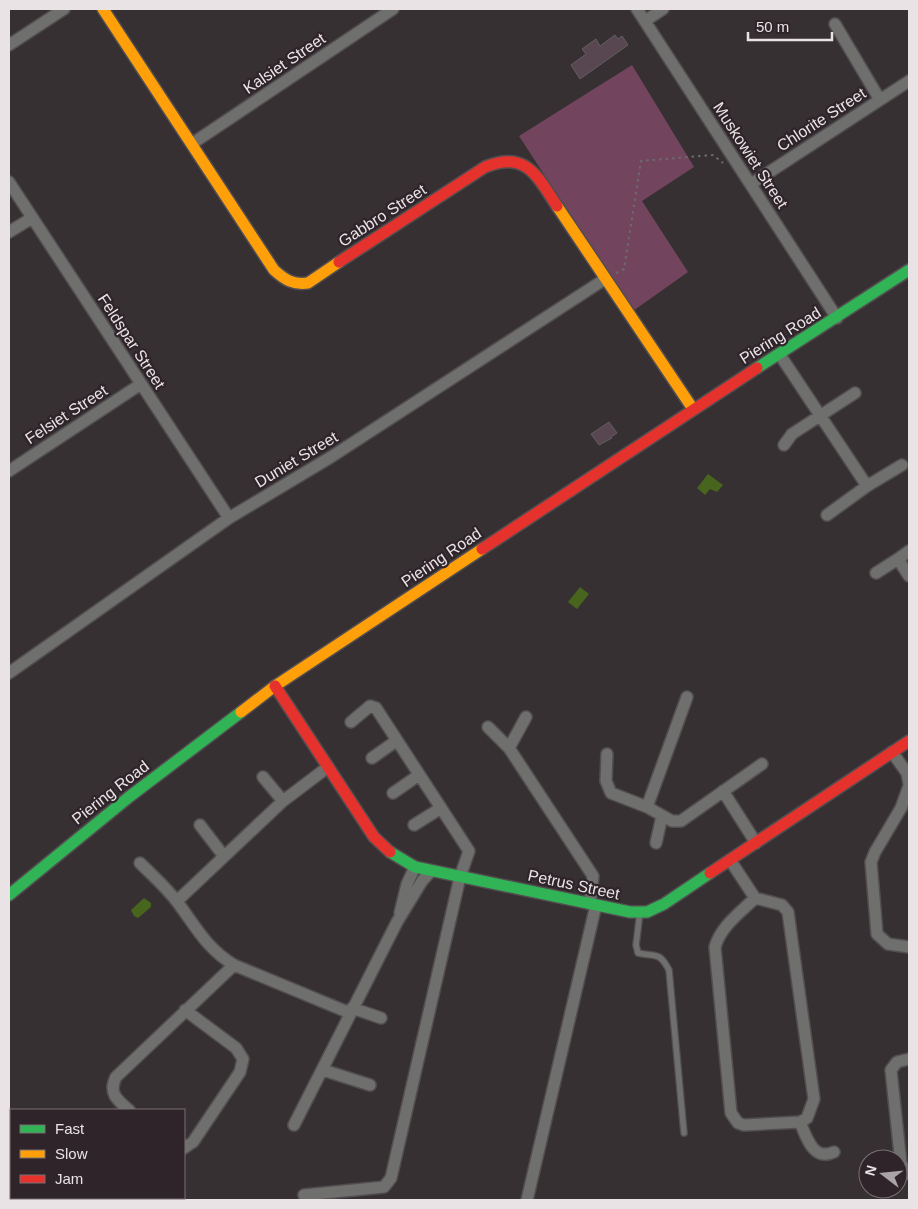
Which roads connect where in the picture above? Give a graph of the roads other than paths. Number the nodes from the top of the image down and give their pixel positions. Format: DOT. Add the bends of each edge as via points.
graph roads {
  1 [pos="64,9"];
  2 [pos="104,9"];
  3 [pos="393,9"];
  4 [pos="637,9"];
  5 [pos="663,9"];
  6 [pos="645,21"];
  7 [pos="835,24"];
  8 [pos="9,45"];
  9 [pos="909,81"];
  10 [pos="880,100"];
  11 [pos="193,143"];
  12 [pos="9,182"];
  13 [pos="751,184"];
  14 [pos="32,218"];
  15 [pos="9,232"];
  16 [pos="909,270"];
  17 [pos="606,279"];
  18 [pos="837,318"];
  19 [pos="780,355"];
  20 [pos="141,384"];
  21 [pos="855,393"];
  22 [pos="693,409"];
  23 [pos="821,415"];
  24 [pos="784,445"];
  25 [pos="902,465"];
  26 [pos="9,472"];
  27 [pos="867,486"];
  28 [pos="827,515"];
  29 [pos="230,518"];
  30 [pos="909,551"];
  31 [pos="898,559"];
  32 [pos="876,573"];
  33 [pos="909,576"];
  34 [pos="9,673"];
  35 [pos="275,686"];
  36 [pos="687,697"];
  37 [pos="526,717"];
  38 [pos="351,722"];
  39 [pos="488,727"];
  40 [pos="396,741"];
  41 [pos="909,741"];
  42 [pos="509,748"];
  43 [pos="892,752"];
  44 [pos="607,754"];
  45 [pos="372,758"];
  46 [pos="762,764"];
  47 [pos="328,767"];
  48 [pos="418,775"];
  49 [pos="263,777"];
  50 [pos="909,785"];
  51 [pos="723,791"];
  52 [pos="393,793"];
  53 [pos="283,801"];
  54 [pos="647,807"];
  55 [pos="441,808"];
  56 [pos="662,816"];
  57 [pos="200,825"];
  58 [pos="414,825"];
  59 [pos="656,843"];
  60 [pos="756,843"];
  61 [pos="223,855"];
  62 [pos="730,860"];
  63 [pos="140,864"];
  64 [pos="415,867"];
  65 [pos="431,871"];
  66 [pos="460,877"];
  67 [pos="9,896"];
  68 [pos="755,898"];
  69 [pos="176,901"];
  70 [pos="593,904"];
  71 [pos="640,912"];
  72 [pos="397,922"];
  73 [pos="909,947"];
  74 [pos="234,965"];
  75 [pos="185,1010"];
  76 [pos="351,1011"];
  77 [pos="381,1018"];
  78 [pos="909,1059"];
  79 [pos="323,1070"];
  80 [pos="370,1085"];
  81 [pos="128,1109"];
  82 [pos="800,1122"];
  83 [pos="294,1125"];
  84 [pos="684,1134"];
  85 [pos="185,1147"];
  86 [pos="834,1152"];
  87 [pos="909,1174"];
  88 [pos="304,1195"];
  89 [pos="528,1200"];
  1 -- 8 [label="street"];
  2 -- 11 [label="street, Gabbro Street"];
  3 -- 11 [label="street, Kalsiet Street"];
  4 -- 6 [label="street, Muskowiet Street"];
  5 -- 6 [label="street"];
  6 -- 13 [label="street, Muskowiet Street"];
  7 -- 10 [label="street"];
  9 -- 10 [label="street, Chlorite Street"];
  10 -- 13 [label="street, Chlorite Street"];
  11 -- 17 [label="street, Gabbro Street" via="274,270 295,285 308,283 485,167 511,160 534,172"];
  12 -- 14 [label="street, Feldspar Street"];
  13 -- 18 [label="street, Muskowiet Street"];
  14 -- 15 [label="street"];
  14 -- 20 [label="street, Feldspar Street"];
  16 -- 18 [label="street, Piering Road"];
  17 -- 22 [label="street, Gabbro Street"];
  17 -- 29 [label="street, Duniet Street" via="331,457"];
  18 -- 19 [label="street, Piering Road"];
  19 -- 22 [label="street, Piering Road"];
  19 -- 23 [label="street"];
  20 -- 26 [label="street, Felsiet Street"];
  20 -- 29 [label="street, Feldspar Street"];
  21 -- 23 [label="street"];
  22 -- 35 [label="street, Piering Road"];
  23 -- 24 [label="street" via="792,434"];
  23 -- 27 [label="street"];
  25 -- 27 [label="street"];
  27 -- 28 [label="street"];
  29 -- 34 [label="street, Duniet Street"];
  30 -- 31 [label="street"];
  31 -- 32 [label="street"];
  31 -- 33 [label="street"];
  35 -- 47 [label="street, Petrus Street"];
  35 -- 67 [label="street, Piering Road" via="129,797"];
  36 -- 54 [label="street"];
  37 -- 42 [label="street"];
  38 -- 40 [label="street" via="370,706 373,707"];
  39 -- 42 [label="street"];
  40 -- 45 [label="street"];
  40 -- 48 [label="street"];
  41 -- 43 [label="street, Petrus Street"];
  42 -- 70 [label="street" via="593,876"];
  43 -- 50 [label="street" via="907,773"];
  43 -- 60 [label="street, Petrus Street"];
  44 -- 54 [label="street" via="606,782 611,793"];
  46 -- 51 [label="street"];
  47 -- 53 [label="street"];
  47 -- 64 [label="street, Petrus Street" via="383,847 402,862"];
  48 -- 52 [label="street"];
  48 -- 55 [label="street"];
  49 -- 53 [label="street"];
  50 -- 73 [label="street" via="901,808 871,862 877,934 888,944"];
  51 -- 56 [label="street" via="681,821"];
  51 -- 60 [label="street"];
  53 -- 61 [label="street"];
  54 -- 56 [label="street"];
  55 -- 58 [label="street"];
  55 -- 66 [label="street" via="469,850"];
  56 -- 59 [label="street"];
  57 -- 61 [label="street"];
  60 -- 62 [label="street, Petrus Street"];
  61 -- 69 [label="street"];
  62 -- 68 [label="street"];
  62 -- 71 [label="street, Petrus Street" via="664,904"];
  63 -- 69 [label="street"];
  64 -- 65 [label="street, Petrus Street"];
  64 -- 72 [label="street"];
  65 -- 66 [label="street, Petrus Street"];
  65 -- 72 [label="street"];
  66 -- 70 [label="street, Petrus Street"];
  66 -- 88 [label="street" via="390,1178 384,1187"];
  68 -- 82 [label="street" via="782,905 790,921 814,1099 807,1118"];
  68 -- 82 [label="street" via="718,935 715,947 731,1113 744,1125"];
  69 -- 74 [label="street" via="210,948"];
  70 -- 71 [label="street, Petrus Street"];
  70 -- 89 [label="street"];
  71 -- 84 [label="lane" via="638,954 655,954 663,959 669,970"];
  72 -- 76 [label="street"];
  74 -- 75 [label="street"];
  74 -- 76 [label="street"];
  75 -- 81 [label="street" via="113,1082 113,1095"];
  75 -- 85 [label="street" via="236,1048 243,1059 235,1080 193,1142"];
  76 -- 77 [label="street"];
  76 -- 79 [label="street"];
  78 -- 87 [label="street" via="897,1062 891,1070 901,1164"];
  79 -- 80 [label="street"];
  79 -- 83 [label="street"];
  82 -- 86 [label="street" via="813,1150 823,1154"];
}
